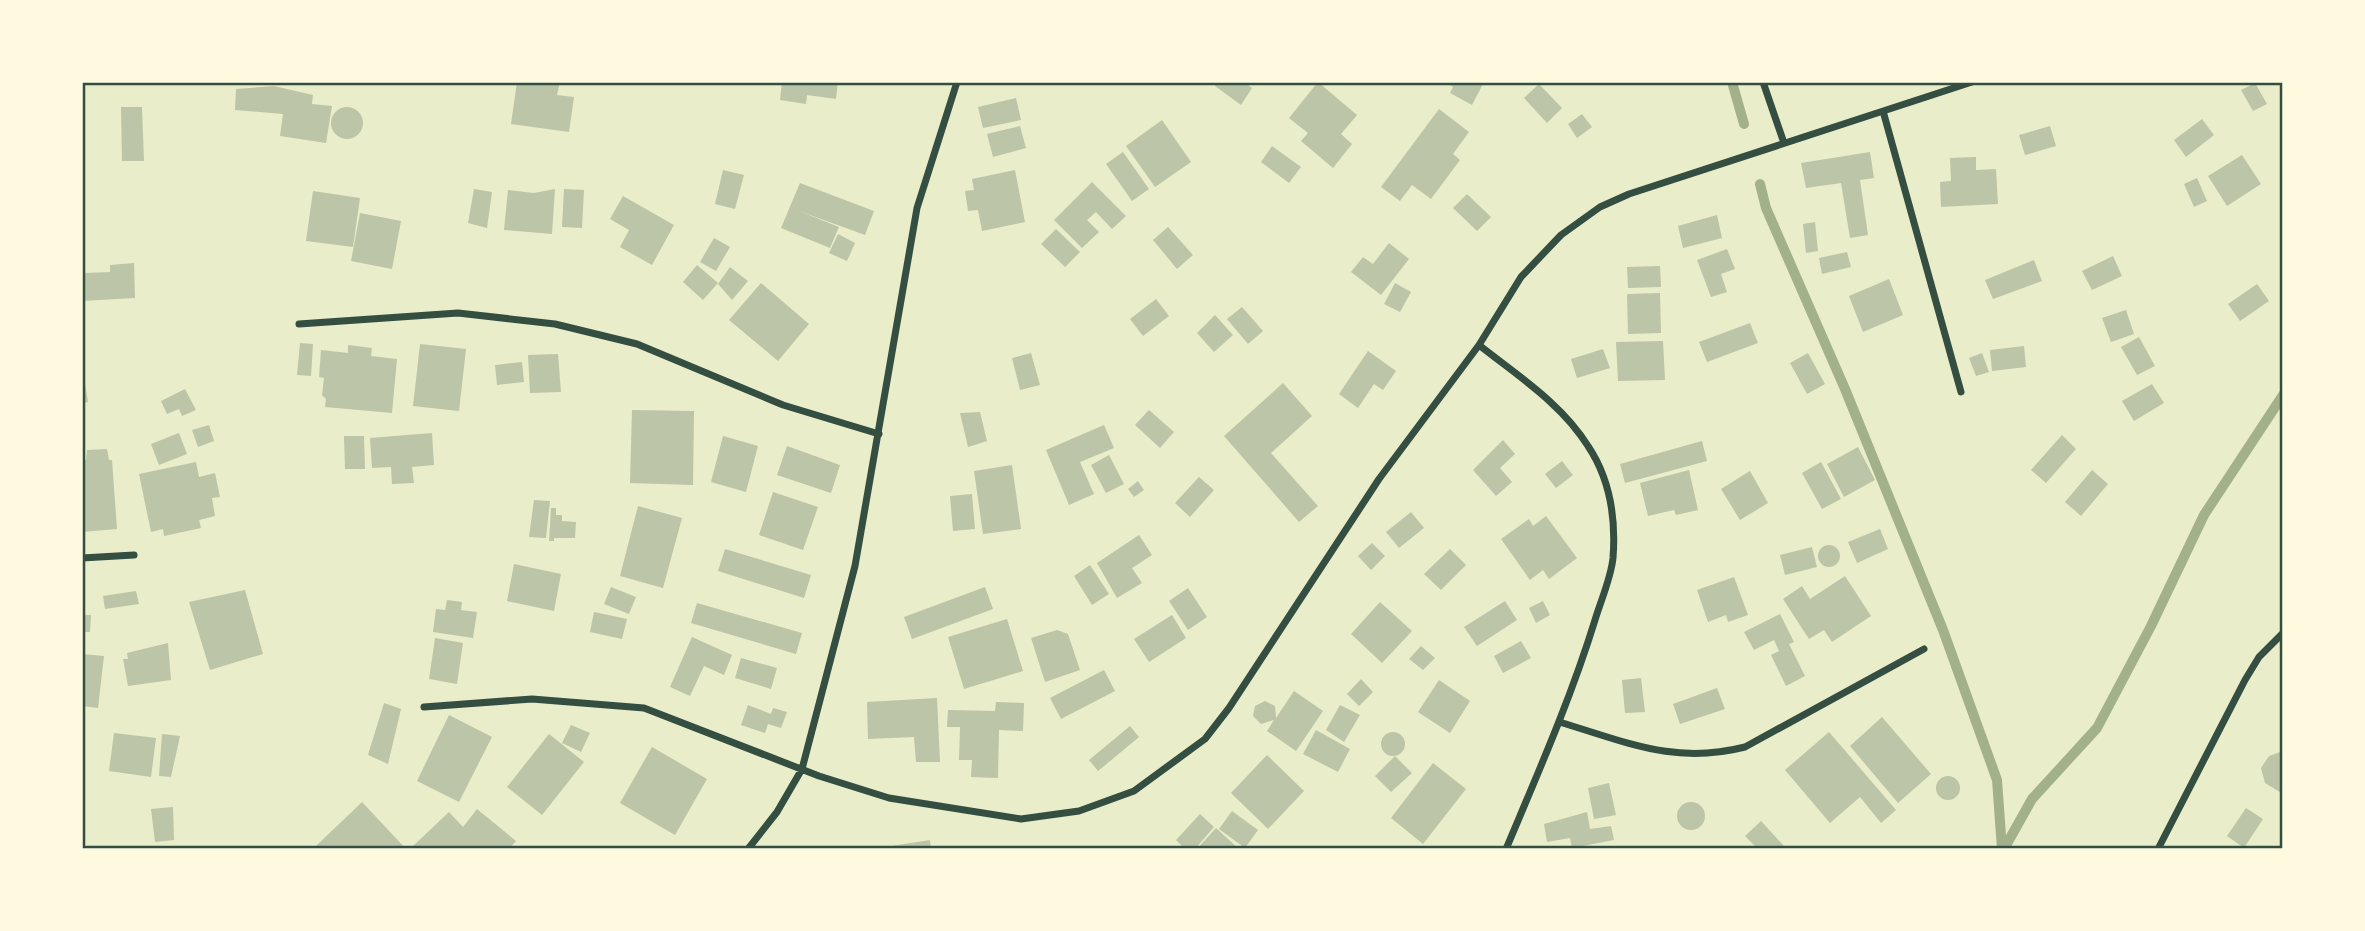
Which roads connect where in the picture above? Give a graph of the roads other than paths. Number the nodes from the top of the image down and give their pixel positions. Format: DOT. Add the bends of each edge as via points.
graph roads {
  1 [pos="957,82"];
  2 [pos="1763,82"];
  3 [pos="1972,82"];
  4 [pos="1883,111"];
  5 [pos="1784,143"];
  6 [pos="299,324"];
  7 [pos="1479,345"];
  8 [pos="1961,392"];
  9 [pos="879,434"];
  10 [pos="134,555"];
  11 [pos="82,558"];
  12 [pos="2283,633"];
  13 [pos="1924,649"];
  14 [pos="424,708"];
  15 [pos="1559,722"];
  16 [pos="802,769"];
  17 [pos="748,849"];
  18 [pos="1506,849"];
  19 [pos="2158,849"];
  1 -- 9 [label="street" via="917,208"];
  2 -- 5 [label="street"];
  3 -- 4 [label="street"];
  4 -- 5 [label="street"];
  4 -- 8 [label="street"];
  5 -- 7 [label="street" via="1600,206 1561,235 1521,276"];
  6 -- 9 [label="street" via="458,313 555,324 637,344 783,405"];
  7 -- 15 [label="street" via="1561,408 1607,481 1614,522 1613,561"];
  7 -- 16 [label="street" via="1379,479 1205,739 1134,790 1079,811 1021,820 889,799"];
  9 -- 16 [label="street" via="855,566"];
  10 -- 11 [label="street"];
  12 -- 19 [label="street" via="2259,657 2245,680"];
  13 -- 15 [label="street" via="1745,747 1717,754 1671,755"];
  14 -- 16 [label="street" via="532,699 644,708"];
  15 -- 18 [label="street"];
  16 -- 17 [label="street"];
}
